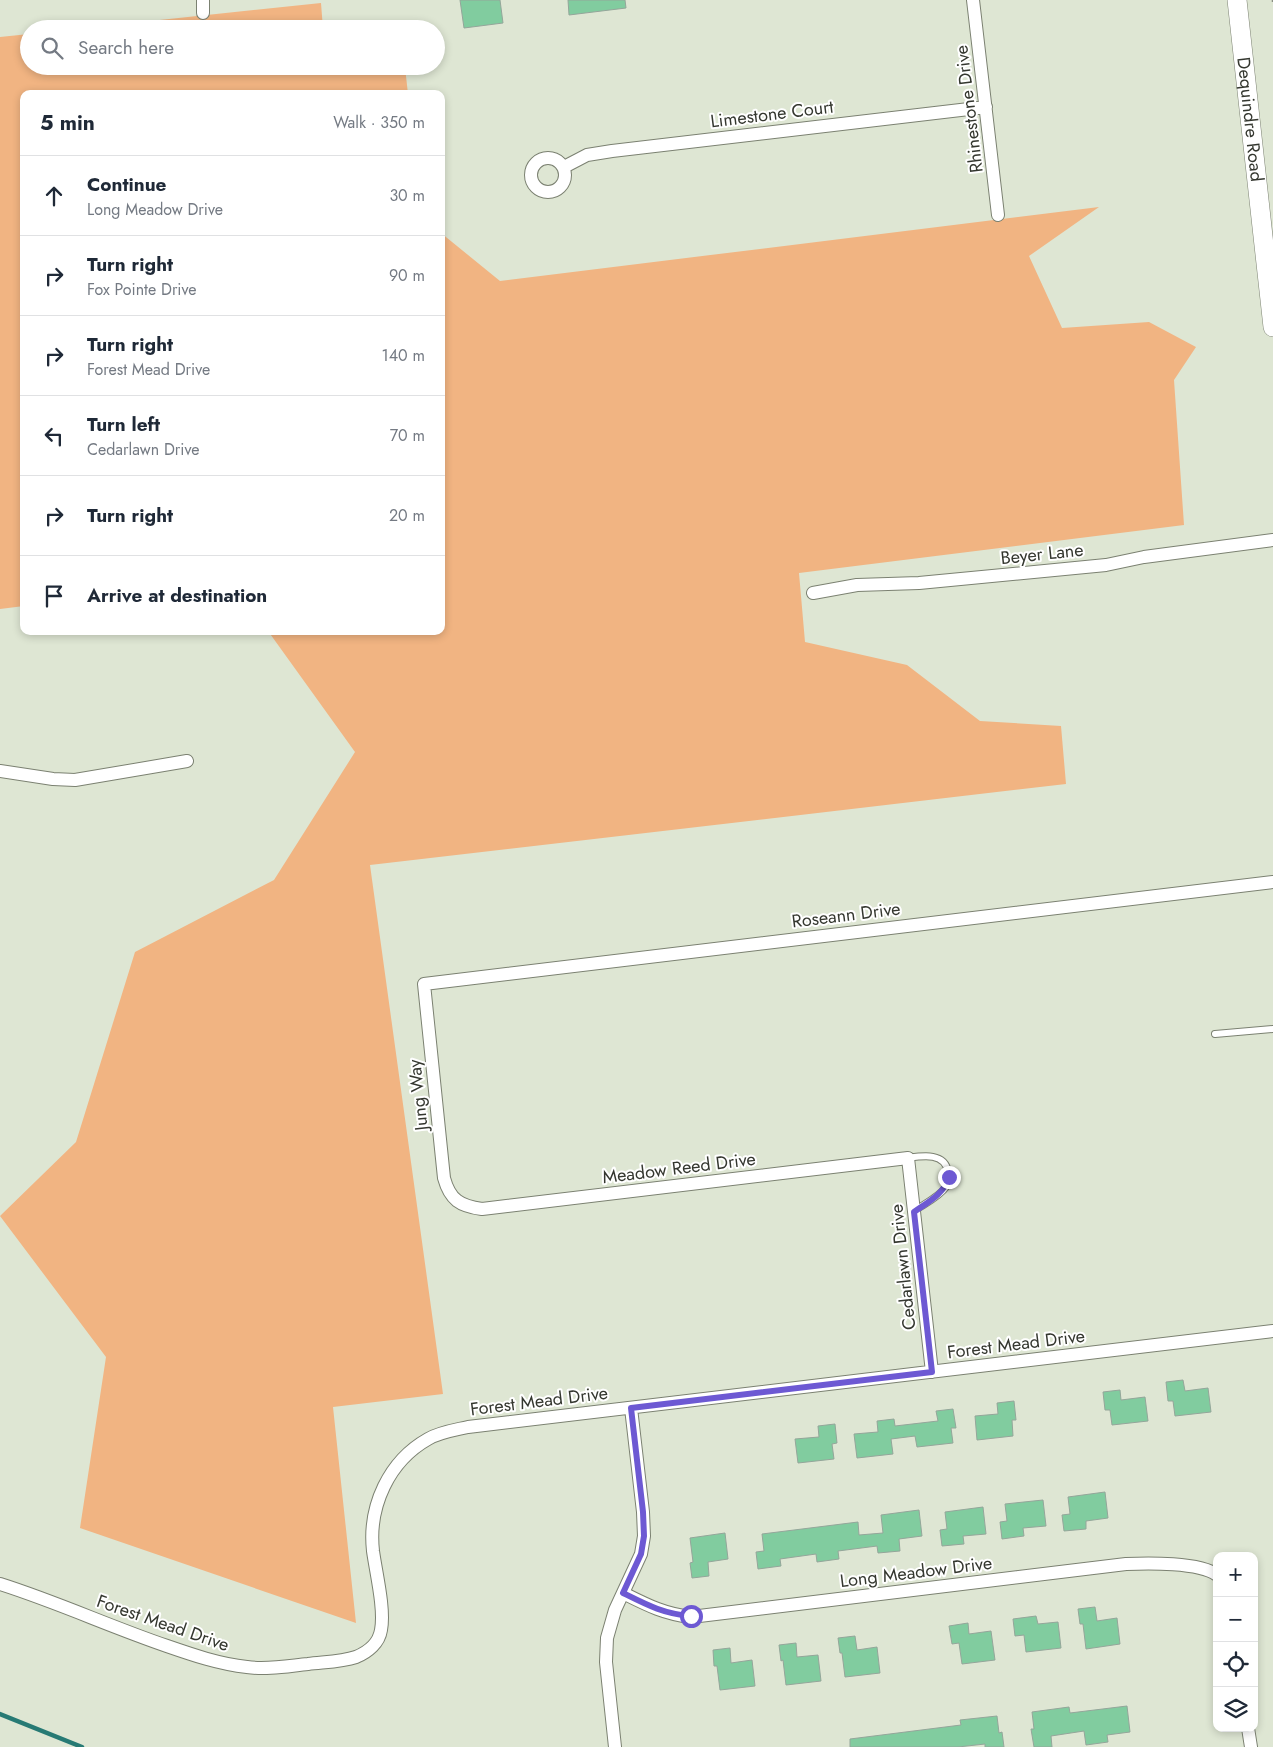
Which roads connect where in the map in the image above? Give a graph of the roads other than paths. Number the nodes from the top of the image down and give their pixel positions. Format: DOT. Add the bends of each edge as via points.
graph roads {
  1 [pos="973,0"];
  2 [pos="1237,0"];
  3 [pos="986,107"];
  4 [pos="564,167"];
  5 [pos="998,215"];
  6 [pos="1273,327"];
  7 [pos="1273,540"];
  8 [pos="813,593"];
  9 [pos="187,761"];
  10 [pos="0,771"];
  11 [pos="1273,882"];
  12 [pos="424,984"];
  13 [pos="1273,1029"];
  14 [pos="1215,1034"];
  15 [pos="908,1158"];
  16 [pos="455,1200"];
  17 [pos="914,1212"];
  18 [pos="1273,1331"];
  19 [pos="932,1372"];
  20 [pos="631,1408"];
  21 [pos="1213,1573"];
  22 [pos="0,1584"];
  23 [pos="623,1593"];
  24 [pos="1249,1732"];
  25 [pos="615,1747"];
  26 [pos="1251,1747"];
  1 -- 3 [label="street, Rhinestone Drive"];
  2 -- 6 [label="main road, Dequindre Road"];
  3 -- 4 [label="street, Limestone Court" via="612,150 587,156"];
  3 -- 5 [label="street, Rhinestone Drive"];
  7 -- 8 [label="street, Beyer Lane" via="1106,565 919,583 857,585"];
  9 -- 10 [label="street" via="75,780"];
  11 -- 12 [label="street, Roseann Drive"];
  12 -- 16 [label="street, Jung Way" via="444,1178 447,1190"];
  13 -- 14 [label="lane"];
  15 -- 16 [label="street, Meadow Reed Drive" via="482,1209 467,1207"];
  15 -- 17 [label="street, Cedarlawn Drive"];
  15 -- 17 [label="lane" via="923,1156 942,1160 949,1177 946,1186"];
  17 -- 19 [label="street, Cedarlawn Drive"];
  18 -- 19 [label="street, Forest Mead Drive"];
  19 -- 20 [label="street, Forest Mead Drive"];
  20 -- 22 [label="street, Forest Mead Drive" via="468,1427 430,1438 404,1457 384,1485 374,1516 373,1548 381,1632 376,1642 356,1657 271,1668 228,1665 147,1639"];
  20 -- 23 [label="street" via="644,1536 641,1554"];
  21 -- 23 [label="street, Long Meadow Drive" via="1202,1568 1126,1564 691,1616 654,1609"];
  23 -- 25 [label="street" via="609,1625 606,1650"];
  24 -- 26 [label="street"];
}
